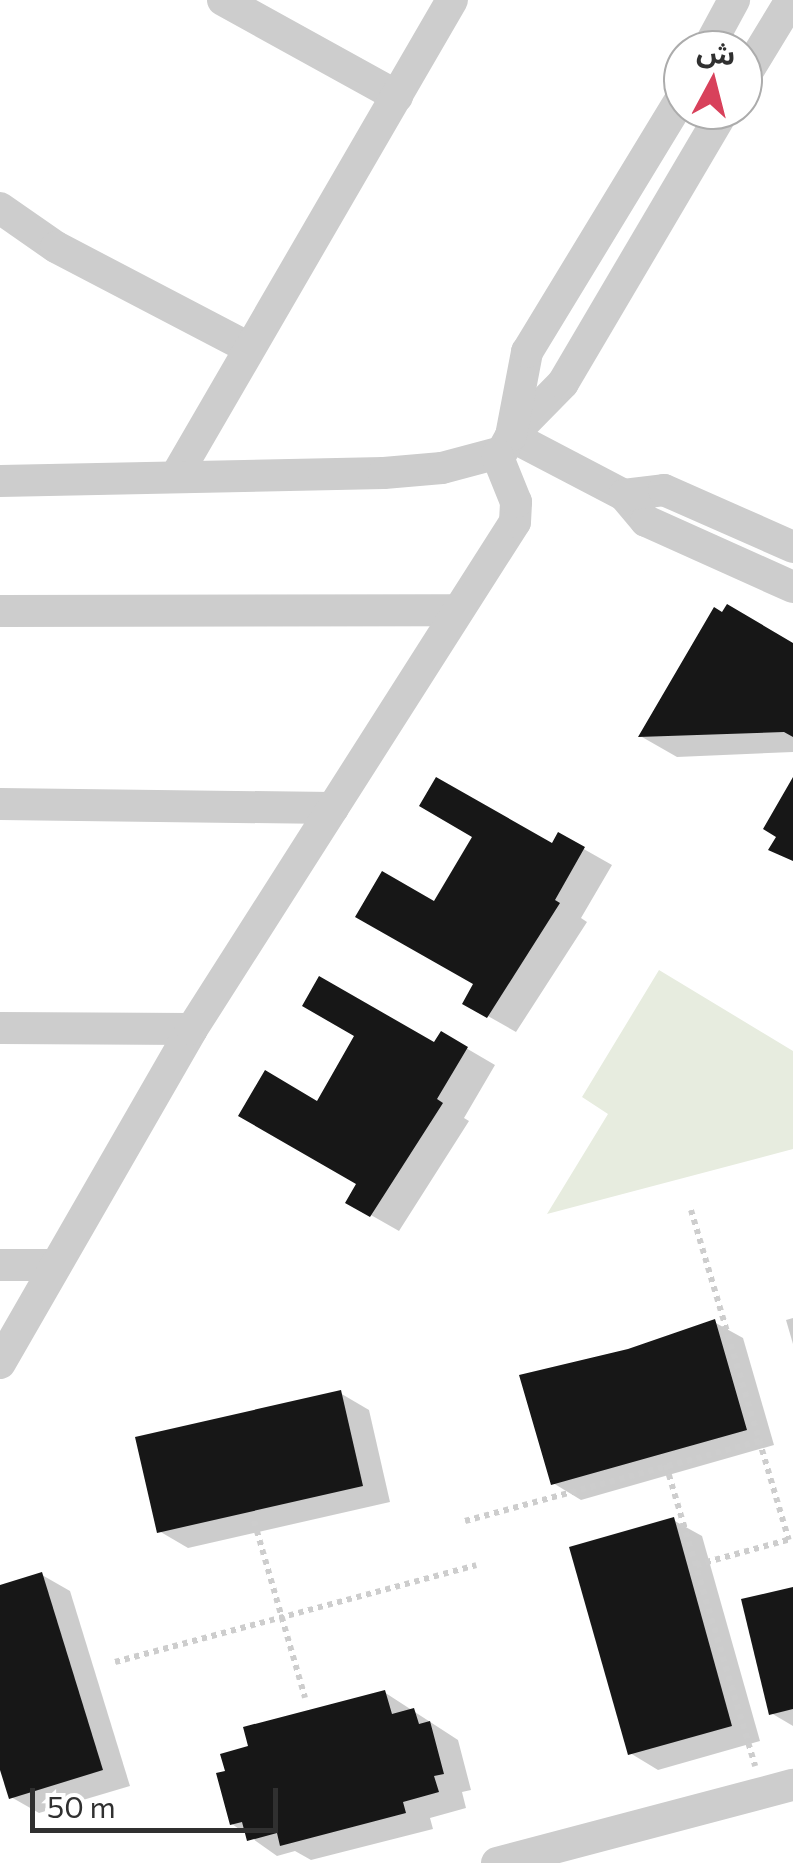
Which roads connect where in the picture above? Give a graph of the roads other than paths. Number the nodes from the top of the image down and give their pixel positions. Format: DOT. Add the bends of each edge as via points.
graph roads {
  1 [pos="222,0"];
  2 [pos="452,0"];
  3 [pos="734,0"];
  4 [pos="790,0"];
  5 [pos="718,30"];
  6 [pos="763,45"];
  7 [pos="397,96"];
  8 [pos="663,128"];
  9 [pos="712,130"];
  10 [pos="0,208"];
  11 [pos="247,347"];
  12 [pos="504,445"];
  13 [pos="176,476"];
  14 [pos="0,482"];
  15 [pos="624,495"];
  16 [pos="793,547"];
  17 [pos="793,586"];
  18 [pos="457,610"];
  19 [pos="0,611"];
  20 [pos="0,804"];
  21 [pos="333,808"];
  22 [pos="0,1028"];
  23 [pos="192,1029"];
  24 [pos="0,1265"];
  25 [pos="52,1266"];
  26 [pos="0,1363"];
  27 [pos="778,1789"];
  28 [pos="497,1863"];
  1 -- 7 [label="street"];
  2 -- 7 [label="street"];
  3 -- 5 [label="street"];
  4 -- 6 [label="street"];
  7 -- 11 [label="street"];
  8 -- 12 [label="street" via="527,352"];
  9 -- 12 [label="street" via="563,383"];
  10 -- 11 [label="street" via="56,247"];
  11 -- 13 [label="street"];
  12 -- 13 [label="street" via="384,473"];
  12 -- 15 [label="street"];
  12 -- 18 [label="street" via="517,518"];
  13 -- 14 [label="street"];
  15 -- 16 [label="street" via="664,490"];
  15 -- 17 [label="street" via="646,521"];
  18 -- 19 [label="street"];
  18 -- 21 [label="street"];
  20 -- 21 [label="street"];
  21 -- 23 [label="street"];
  22 -- 23 [label="street"];
  23 -- 25 [label="street"];
  24 -- 25 [label="street"];
  25 -- 26 [label="street"];
  27 -- 28 [label="street"];
}
